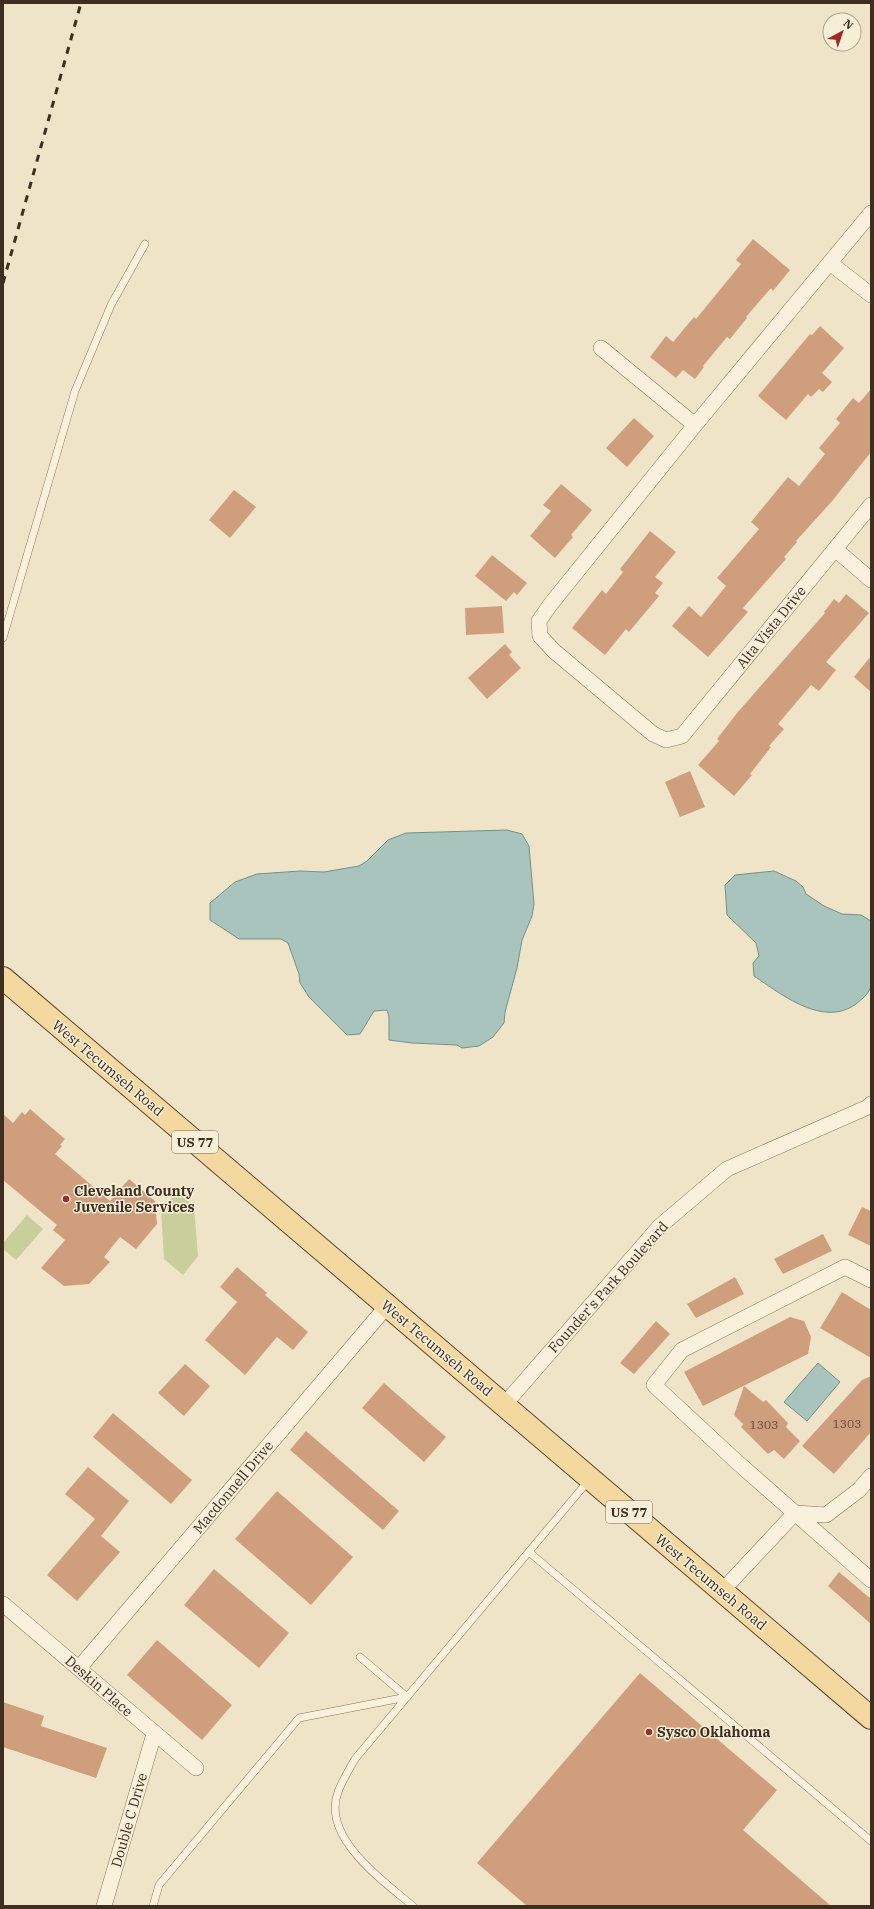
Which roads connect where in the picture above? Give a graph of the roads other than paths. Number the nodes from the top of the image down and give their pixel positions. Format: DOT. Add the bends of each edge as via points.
graph roads {
  1 [pos="871,213"];
  2 [pos="145,244"];
  3 [pos="830,263"];
  4 [pos="871,295"];
  5 [pos="601,348"];
  6 [pos="695,425"];
  7 [pos="871,505"];
  8 [pos="835,549"];
  9 [pos="871,580"];
  10 [pos="3,638"];
  11 [pos="3,978"];
  12 [pos="871,1104"];
  13 [pos="871,1280"];
  14 [pos="387,1306"];
  15 [pos="504,1405"];
  16 [pos="871,1476"];
  17 [pos="590,1479"];
  18 [pos="796,1513"];
  19 [pos="529,1552"];
  20 [pos="871,1580"];
  21 [pos="722,1591"];
  22 [pos="3,1604"];
  23 [pos="360,1657"];
  24 [pos="79,1668"];
  25 [pos="407,1697"];
  26 [pos="871,1718"];
  27 [pos="154,1734"];
  28 [pos="196,1768"];
  29 [pos="871,1841"];
  30 [pos="104,1906"];
  31 [pos="153,1906"];
  32 [pos="412,1906"];
  1 -- 3 [label="street"];
  2 -- 10 [label="lane" via="111,305 75,391"];
  3 -- 4 [label="street"];
  3 -- 6 [label="street"];
  5 -- 6 [label="street"];
  6 -- 8 [label="street, Alta Vista Drive" via="539,621 540,636 554,651 654,734 666,740 682,736"];
  7 -- 8 [label="street, Alta Vista Drive"];
  8 -- 9 [label="street"];
  11 -- 14 [label="main road, West Tecumseh Road / US 77"];
  12 -- 15 [label="street, Founder's Park Boulevard" via="727,1169 660,1226"];
  13 -- 18 [label="street" via="845,1267 682,1350 654,1385"];
  14 -- 15 [label="main road, West Tecumseh Road / US 77"];
  14 -- 24 [label="street, Macdonnell Drive"];
  15 -- 17 [label="main road, West Tecumseh Road / US 77"];
  16 -- 18 [label="street" via="859,1490 826,1515"];
  17 -- 19 [label="lane"];
  17 -- 21 [label="main road, West Tecumseh Road / US 77"];
  18 -- 20 [label="street"];
  18 -- 21 [label="street"];
  19 -- 25 [label="lane"];
  19 -- 29 [label="lane"];
  21 -- 26 [label="main road, West Tecumseh Road / US 77"];
  22 -- 24 [label="street, Deskin Place"];
  23 -- 25 [label="lane"];
  24 -- 27 [label="street, Deskin Place"];
  25 -- 31 [label="lane" via="299,1718 159,1885"];
  25 -- 32 [label="lane" via="355,1759 337,1793 336,1818 347,1844 365,1866"];
  27 -- 28 [label="street, Deskin Place"];
  27 -- 30 [label="street, Double C Drive"];
}
